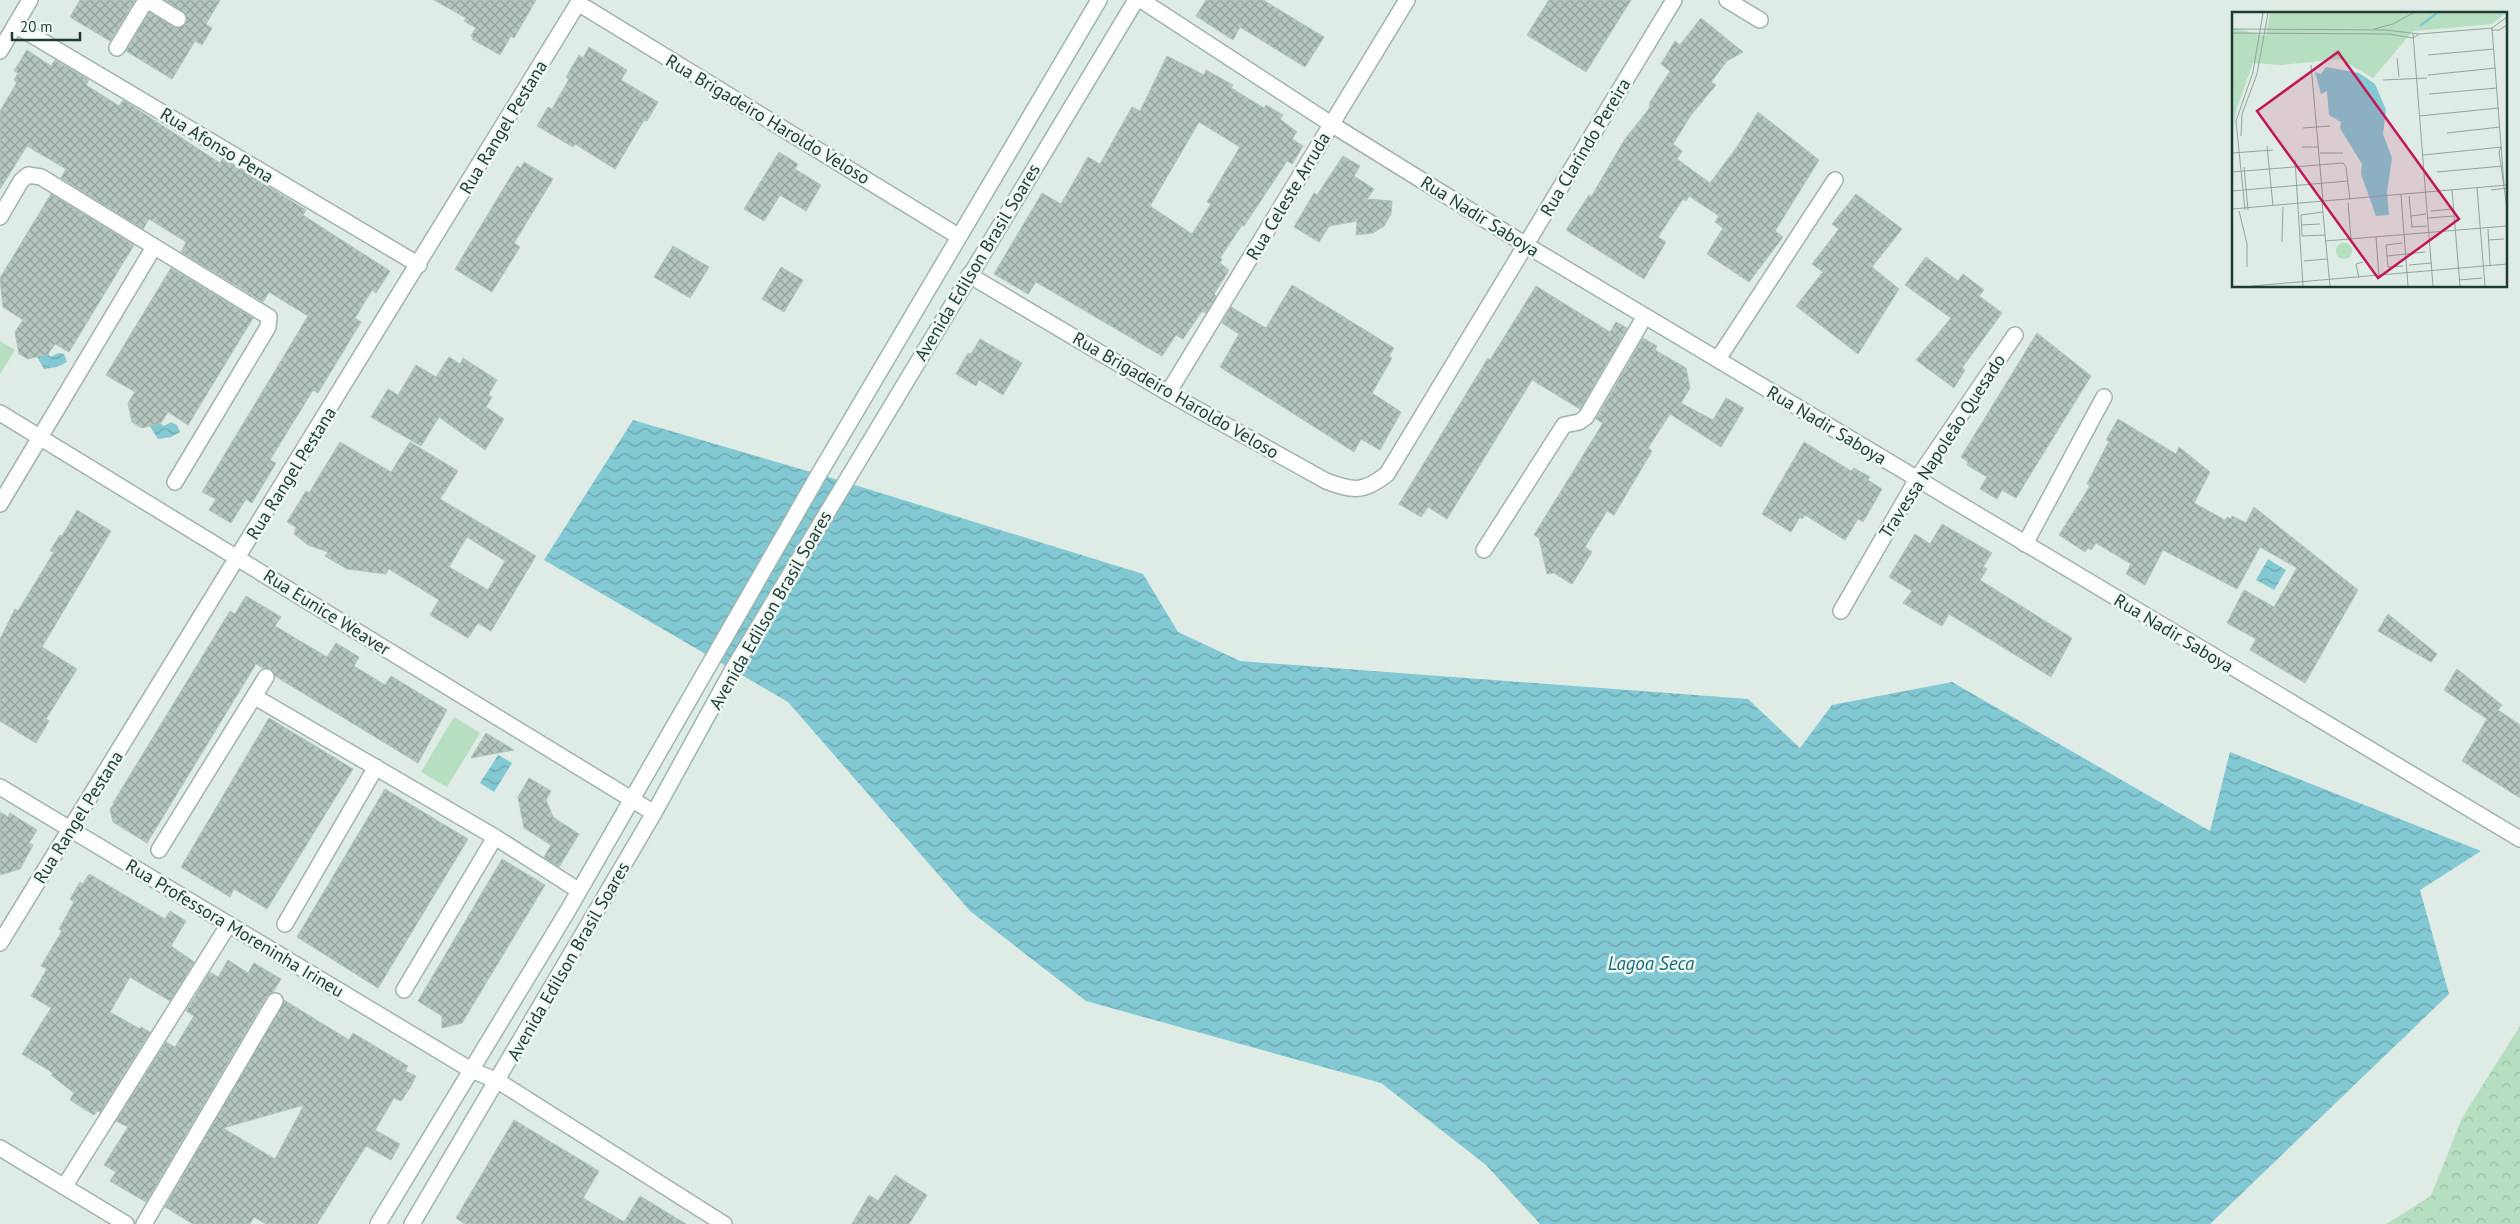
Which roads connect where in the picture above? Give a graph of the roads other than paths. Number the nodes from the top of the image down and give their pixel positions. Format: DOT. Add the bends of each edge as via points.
graph roads {
  1 [pos="30,0"];
  2 [pos="146,0"];
  3 [pos="1099,0"];
  4 [pos="1136,0"];
  5 [pos="1141,0"];
  6 [pos="1407,0"];
  7 [pos="1674,0"];
  8 [pos="1727,0"];
  9 [pos="579,2"];
  10 [pos="178,19"];
  11 [pos="1760,20"];
  12 [pos="15,25"];
  13 [pos="117,48"];
  14 [pos="1,49"];
  15 [pos="1331,124"];
  16 [pos="1836,180"];
  17 [pos="0,217"];
  18 [pos="958,236"];
  19 [pos="1526,245"];
  20 [pos="154,247"];
  21 [pos="419,265"];
  22 [pos="969,275"];
  23 [pos="1645,316"];
  24 [pos="2015,335"];
  25 [pos="1718,359"];
  26 [pos="1168,392"];
  27 [pos="2104,397"];
  28 [pos="0,413"];
  29 [pos="40,436"];
  30 [pos="1387,474"];
  31 [pos="1917,479"];
  32 [pos="175,482"];
  33 [pos="0,504"];
  34 [pos="2025,544"];
  35 [pos="1484,550"];
  36 [pos="239,558"];
  37 [pos="1841,611"];
  38 [pos="266,677"];
  39 [pos="255,696"];
  40 [pos="376,767"];
  41 [pos="0,787"];
  42 [pos="631,799"];
  43 [pos="654,813"];
  44 [pos="69,829"];
  45 [pos="495,837"];
  46 [pos="2520,839"];
  47 [pos="159,850"];
  48 [pos="578,890"];
  49 [pos="566,912"];
  50 [pos="229,924"];
  51 [pos="285,924"];
  52 [pos="588,925"];
  53 [pos="0,944"];
  54 [pos="404,990"];
  55 [pos="275,1001"];
  56 [pos="471,1070"];
  57 [pos="498,1081"];
  58 [pos="0,1148"];
  59 [pos="64,1187"];
  60 [pos="126,1224"];
  61 [pos="144,1224"];
  62 [pos="378,1224"];
  63 [pos="412,1224"];
  64 [pos="724,1224"];
  1 -- 12 [label="street"];
  2 -- 10 [label="street"];
  2 -- 13 [label="street"];
  3 -- 18 [label="street, Avenida Edilson Brasil Soares"];
  4 -- 22 [label="street, Avenida Edilson Brasil Soares"];
  5 -- 15 [label="street, Rua Nadir Saboya"];
  6 -- 15 [label="street, Rua Celeste Arruda"];
  7 -- 19 [label="street, Rua Clarindo Pereira"];
  8 -- 11 [label="street"];
  9 -- 18 [label="street, Rua Brigadeiro Haroldo Veloso"];
  9 -- 21 [label="street, Rua Rangel Pestana"];
  12 -- 14 [label="street"];
  12 -- 21 [label="street, Rua Afonso Pena"];
  15 -- 19 [label="street, Rua Nadir Saboya"];
  15 -- 26 [label="street, Rua Celeste Arruda"];
  16 -- 25 [label="street"];
  17 -- 20 [label="street" via="22,181 32,174"];
  18 -- 42 [label="street, Avenida Edilson Brasil Soares"];
  19 -- 23 [label="street, Rua Nadir Saboya"];
  19 -- 30 [label="street, Rua Clarindo Pereira"];
  20 -- 29 [label="street"];
  20 -- 32 [label="street" via="269,317 268,327"];
  21 -- 36 [label="street, Rua Rangel Pestana"];
  22 -- 26 [label="street, Rua Brigadeiro Haroldo Veloso"];
  22 -- 43 [label="street, Avenida Edilson Brasil Soares" via="733,669"];
  23 -- 25 [label="street, Rua Nadir Saboya"];
  23 -- 35 [label="street" via="1586,416 1579,422 1564,425"];
  24 -- 31 [label="street, Travessa Napoleão Quesado"];
  25 -- 31 [label="street, Rua Nadir Saboya"];
  26 -- 30 [label="street, Rua Brigadeiro Haroldo Veloso" via="1344,488 1362,489"];
  27 -- 34 [label="street"];
  28 -- 29 [label="street, Rua Eunice Weaver"];
  29 -- 33 [label="street"];
  29 -- 36 [label="street, Rua Eunice Weaver"];
  31 -- 34 [label="street, Rua Nadir Saboya"];
  31 -- 37 [label="street, Travessa Napoleão Quesado"];
  34 -- 46 [label="street, Rua Nadir Saboya"];
  36 -- 42 [label="street, Rua Eunice Weaver"];
  36 -- 44 [label="street, Rua Rangel Pestana"];
  38 -- 39 [label="street"];
  39 -- 40 [label="street"];
  39 -- 47 [label="street"];
  40 -- 45 [label="street"];
  40 -- 51 [label="street"];
  41 -- 44 [label="street, Rua Professora Moreninha Irineu"];
  42 -- 43 [label="street, Rua Eunice Weaver"];
  42 -- 48 [label="street, Avenida Edilson Brasil Soares"];
  43 -- 52 [label="street, Avenida Edilson Brasil Soares"];
  44 -- 50 [label="street, Rua Professora Moreninha Irineu"];
  44 -- 53 [label="street, Rua Rangel Pestana"];
  45 -- 48 [label="street"];
  45 -- 54 [label="street"];
  48 -- 49 [label="street, Avenida Edilson Brasil Soares"];
  49 -- 52 [label="street"];
  49 -- 56 [label="street, Avenida Edilson Brasil Soares"];
  50 -- 56 [label="street, Rua Professora Moreninha Irineu"];
  50 -- 59 [label="street"];
  52 -- 57 [label="street, Avenida Edilson Brasil Soares"];
  55 -- 61 [label="street"];
  56 -- 57 [label="street, Rua Professora Moreninha Irineu"];
  56 -- 62 [label="street, Avenida Edilson Brasil Soares"];
  57 -- 63 [label="street, Avenida Edilson Brasil Soares"];
  57 -- 64 [label="street, Rua Professora Moreninha Irineu"];
  58 -- 59 [label="street"];
  59 -- 60 [label="street"];
}
